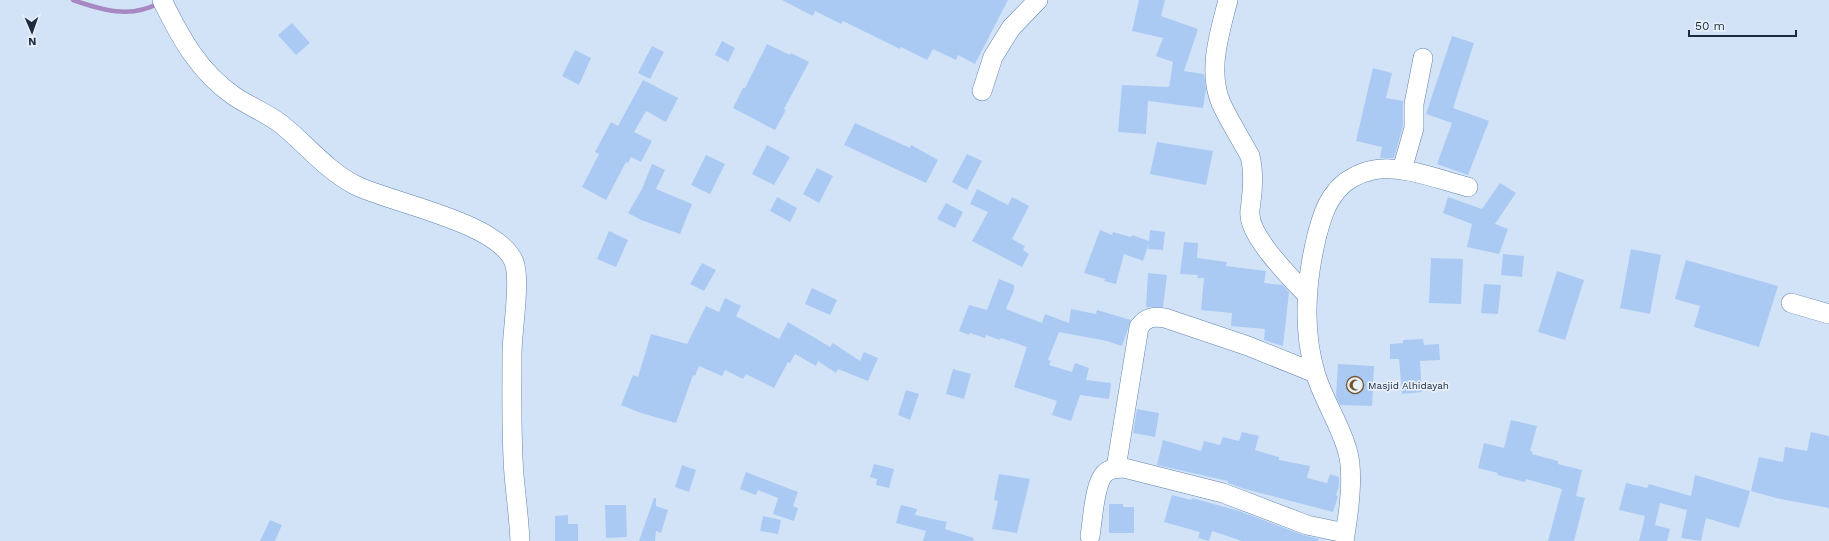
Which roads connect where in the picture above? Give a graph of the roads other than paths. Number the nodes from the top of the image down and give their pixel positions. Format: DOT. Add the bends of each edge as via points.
graph roads {
  1 [pos="1038,0"];
  2 [pos="1227,0"];
  3 [pos="165,6"];
  4 [pos="1423,58"];
  5 [pos="982,91"];
  6 [pos="1402,170"];
  7 [pos="1468,187"];
  8 [pos="1306,294"];
  9 [pos="1791,303"];
  10 [pos="1829,314"];
  11 [pos="1315,373"];
  12 [pos="1116,468"];
  13 [pos="1090,536"];
  14 [pos="1345,537"];
  15 [pos="520,541"];
  1 -- 5 [label="street" via="1010,28 994,58"];
  2 -- 8 [label="street" via="1215,68 1220,101 1253,165 1249,214 1251,224 1276,260"];
  3 -- 15 [label="street" via="198,63 214,79 233,95 280,124 332,171 356,185 438,213 485,235 511,256 516,277 512,352 513,450"];
  4 -- 6 [label="street" via="1414,104 1414,128"];
  6 -- 7 [label="street"];
  6 -- 8 [label="street" via="1373,170 1347,181 1335,193 1320,223"];
  8 -- 11 [label="street" via="1308,342"];
  9 -- 10 [label="street"];
  11 -- 12 [label="street" via="1248,346 1165,318 1146,319 1139,326"];
  11 -- 14 [label="street" via="1349,454 1350,476"];
  12 -- 13 [label="street" via="1103,475 1098,485"];
  12 -- 14 [label="street" via="1223,493"];
}
